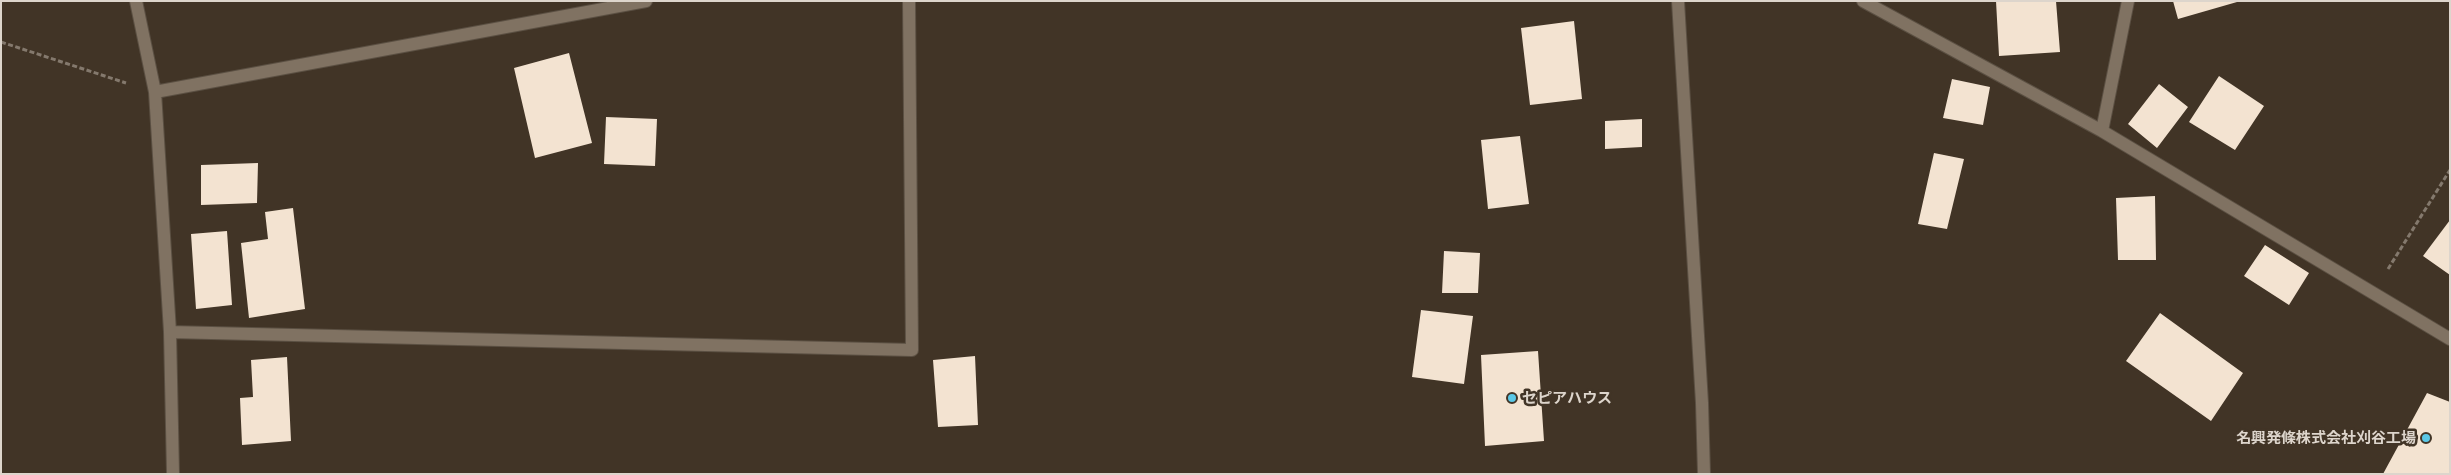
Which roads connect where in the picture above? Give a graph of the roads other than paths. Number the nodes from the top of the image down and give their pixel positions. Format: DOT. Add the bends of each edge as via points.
graph roads {
  1 [pos="136,1"];
  2 [pos="646,1"];
  3 [pos="909,1"];
  4 [pos="1678,1"];
  5 [pos="1863,1"];
  6 [pos="2128,1"];
  7 [pos="155,92"];
  8 [pos="2102,131"];
  9 [pos="170,332"];
  10 [pos="2450,339"];
  11 [pos="173,474"];
  12 [pos="1704,474"];
  1 -- 7 [label="street"];
  2 -- 7 [label="street"];
  3 -- 9 [label="street" via="912,350"];
  4 -- 12 [label="street"];
  5 -- 8 [label="street"];
  6 -- 8 [label="street"];
  7 -- 9 [label="street"];
  8 -- 10 [label="street"];
  9 -- 11 [label="street"];
}
